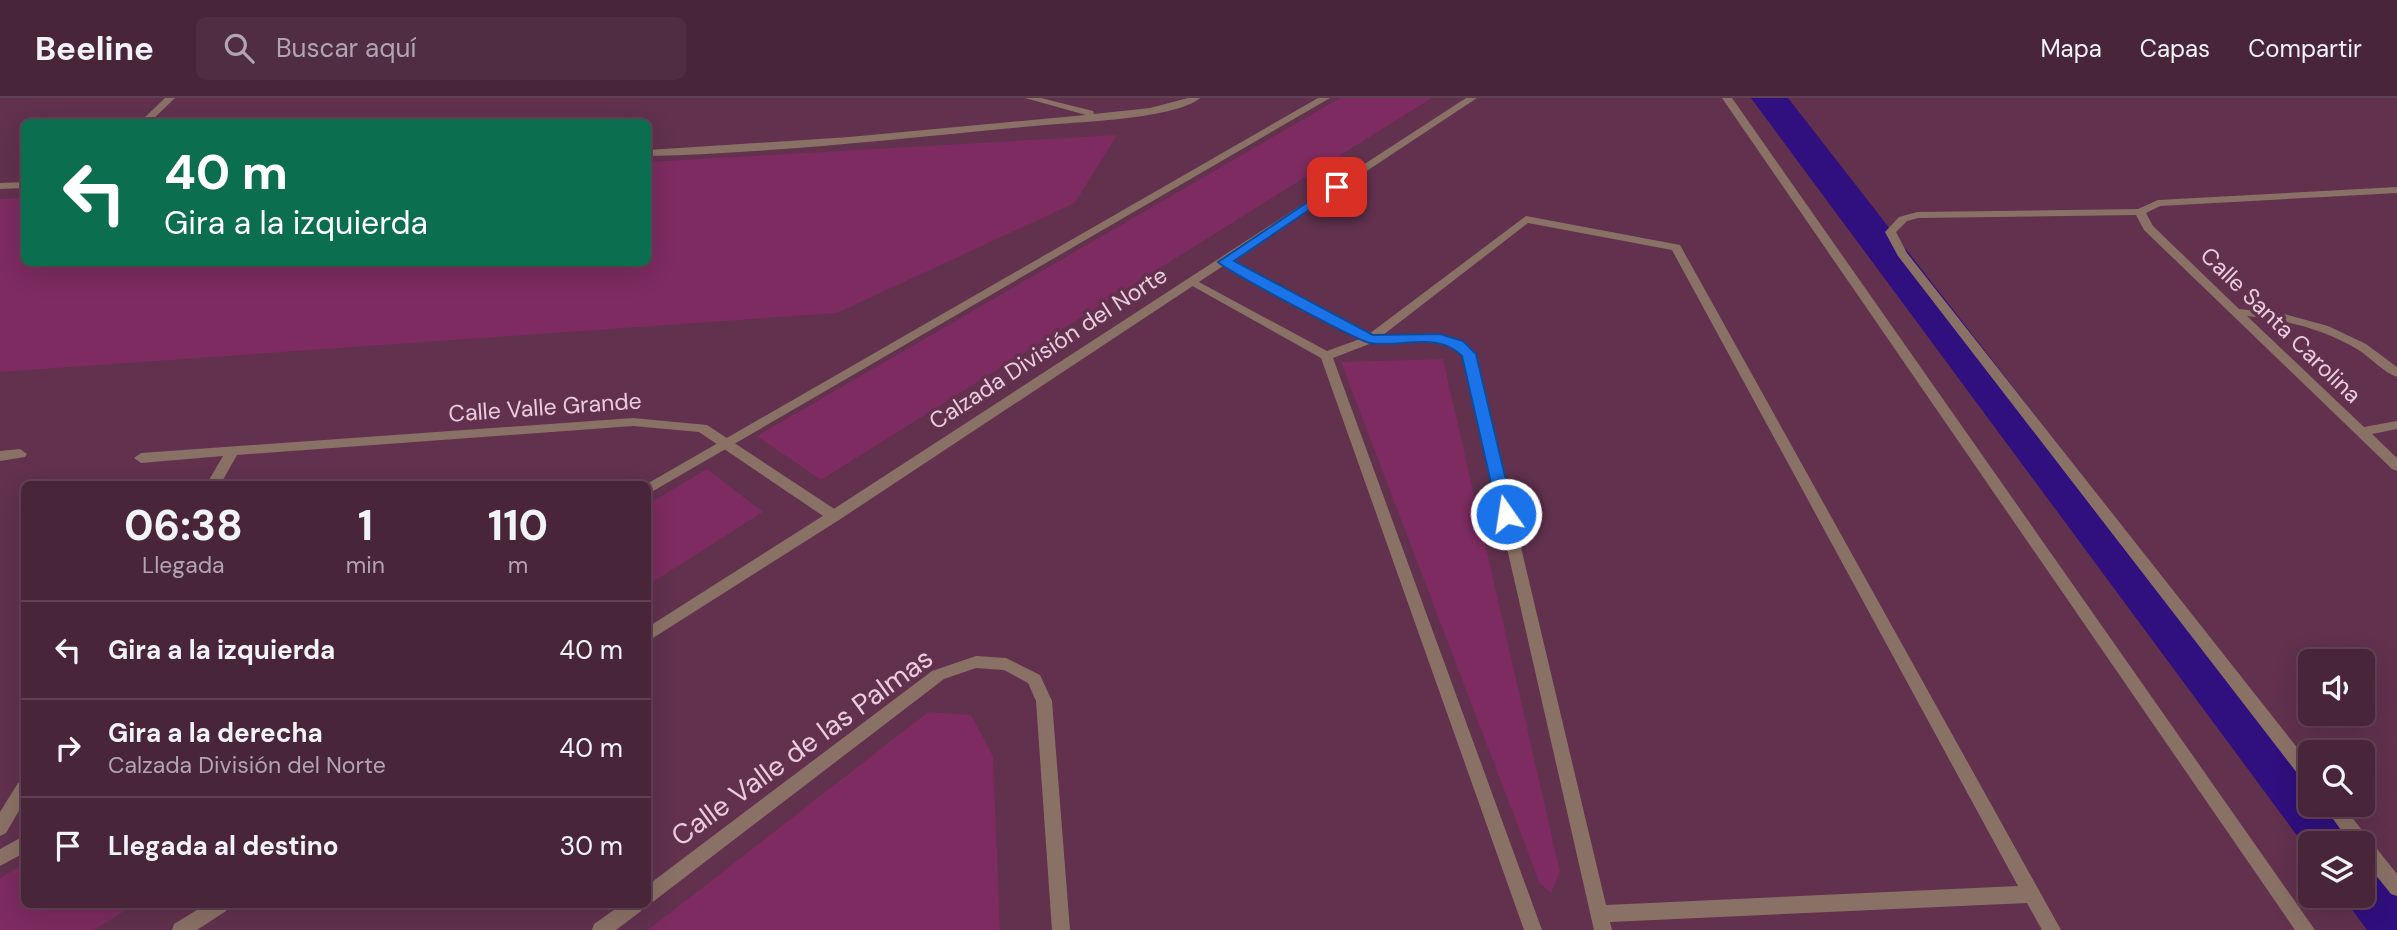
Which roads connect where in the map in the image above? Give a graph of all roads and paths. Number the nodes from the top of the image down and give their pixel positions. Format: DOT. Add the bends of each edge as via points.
graph roads {
  1 [pos="170,98"];
  2 [pos="1030,98"];
  3 [pos="1325,98"];
  4 [pos="1472,98"];
  5 [pos="1727,98"];
  6 [pos="1195,99"];
  7 [pos="1101,116"];
  8 [pos="148,119"];
  9 [pos="651,153"];
  10 [pos="21,185"];
  11 [pos="0,186"];
  12 [pos="2397,190"];
  13 [pos="2140,212"];
  14 [pos="1225,262"];
  15 [pos="1193,283"];
  16 [pos="2240,312"];
  17 [pos="1370,339"];
  18 [pos="1326,356"];
  19 [pos="2397,373"];
  20 [pos="2397,425"];
  21 [pos="2362,432"];
  22 [pos="728,443"];
  23 [pos="232,453"];
  24 [pos="20,454"];
  25 [pos="0,456"];
  26 [pos="141,458"];
  27 [pos="2397,466"];
  28 [pos="214,481"];
  29 [pos="651,487"];
  30 [pos="834,516"];
  31 [pos="651,632"];
  32 [pos="2298,762"];
  33 [pos="21,793"];
  34 [pos="2341,817"];
  35 [pos="0,828"];
  36 [pos="2352,831"];
  37 [pos="21,846"];
  38 [pos="0,858"];
  39 [pos="2375,860"];
  40 [pos="2397,888"];
  41 [pos="651,893"];
  42 [pos="2032,894"];
  43 [pos="215,908"];
  44 [pos="631,908"];
  45 [pos="1601,922"];
  46 [pos="181,930"];
  47 [pos="601,930"];
  48 [pos="1061,930"];
  49 [pos="1533,930"];
  50 [pos="2052,930"];
  51 [pos="2306,930"];
  1 -- 8 [label="street"];
  2 -- 7 [label="street"];
  3 -- 22 [label="street"];
  4 -- 14 [label="street, Calzada División del Norte"];
  5 -- 51 [label="street"];
  6 -- 7 [label="street" via="1182,105"];
  7 -- 9 [label="street" via="793,145"];
  10 -- 11 [label="street"];
  12 -- 13 [label="street" via="2158,203"];
  13 -- 16 [label="street, Calle Santa Carolina" via="2148,228"];
  13 -- 32 [label="street" via="1917,215 1903,219 1890,232 1902,254"];
  14 -- 15 [label="street, Calzada División del Norte"];
  14 -- 17 [label="street"];
  15 -- 18 [label="street"];
  15 -- 30 [label="street, Calzada División del Norte"];
  16 -- 19 [label="street" via="2284,316 2332,331 2375,353"];
  16 -- 21 [label="street, Calle Santa Carolina"];
  17 -- 18 [label="street"];
  17 -- 42 [label="street" via="1525,219 1676,247"];
  17 -- 45 [label="street" via="1440,338 1469,354"];
  18 -- 49 [label="street"];
  20 -- 21 [label="street"];
  21 -- 27 [label="street, Calle Santa Carolina"];
  22 -- 23 [label="street, Calle Valle Grande" via="702,428 633,422"];
  22 -- 29 [label="street"];
  22 -- 30 [label="street, Calle Valle Grande"];
  23 -- 26 [label="street, Calle Valle Grande"];
  23 -- 28 [label="street"];
  24 -- 25 [label="street"];
  30 -- 31 [label="street, Calzada División del Norte"];
  33 -- 35 [label="street"];
  34 -- 36 [label="street"];
  37 -- 38 [label="street"];
  39 -- 40 [label="street"];
  41 -- 48 [label="street, Calle Valle de las Palmas" via="938,675 976,662 1006,664 1034,679 1044,701"];
  42 -- 45 [label="street"];
  42 -- 50 [label="street"];
  43 -- 46 [label="street"];
  44 -- 47 [label="street"];
}
